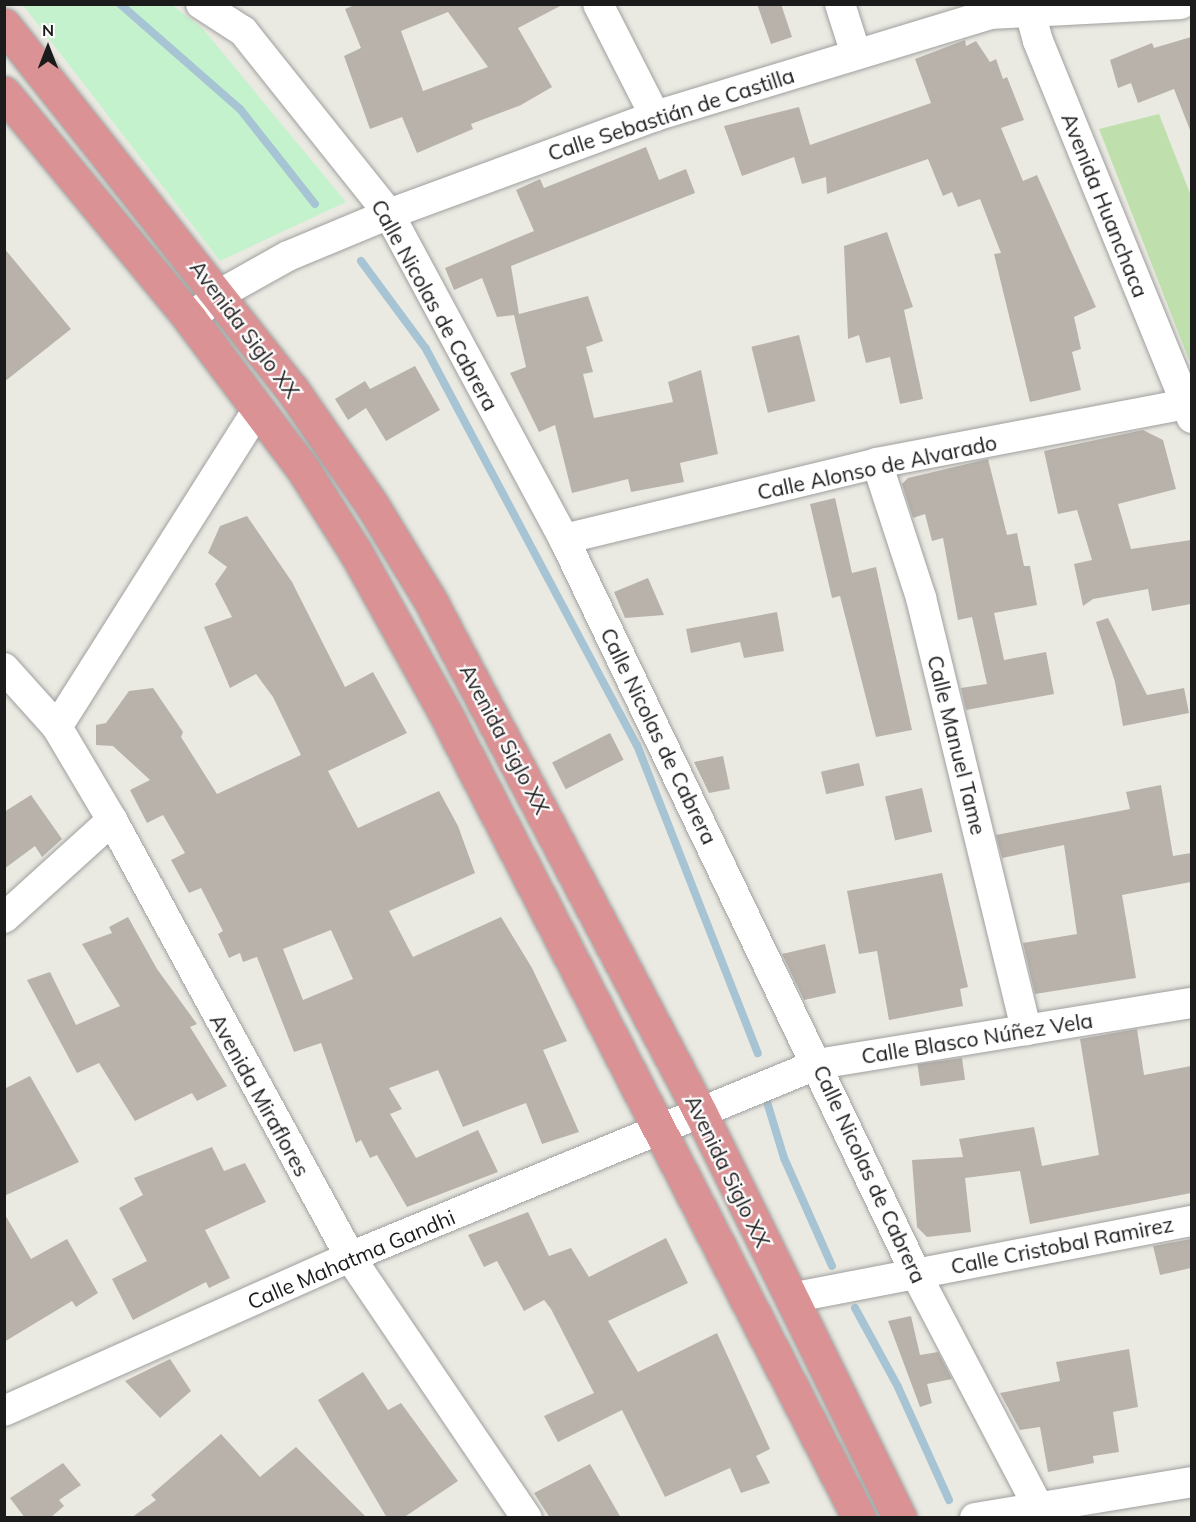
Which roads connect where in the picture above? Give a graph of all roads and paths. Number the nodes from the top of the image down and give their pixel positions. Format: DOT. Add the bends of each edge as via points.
graph roads {
  1 [pos="201,4"];
  2 [pos="598,4"];
  3 [pos="840,4"];
  4 [pos="1181,4"];
  5 [pos="1028,9"];
  6 [pos="4,26"];
  7 [pos="856,54"];
  8 [pos="4,93"];
  9 [pos="655,116"];
  10 [pos="389,214"];
  11 [pos="220,294"];
  12 [pos="190,319"];
  13 [pos="1190,408"];
  14 [pos="257,411"];
  15 [pos="877,463"];
  16 [pos="564,539"];
  17 [pos="4,668"];
  18 [pos="57,727"];
  19 [pos="112,820"];
  20 [pos="4,918"];
  21 [pos="1191,1003"];
  22 [pos="1026,1030"];
  23 [pos="818,1064"];
  24 [pos="700,1112"];
  25 [pos="662,1130"];
  26 [pos="1191,1221"];
  27 [pos="350,1257"];
  28 [pos="915,1272"];
  29 [pos="791,1298"];
  30 [pos="4,1411"];
  31 [pos="1191,1482"];
  32 [pos="1041,1512"];
  33 [pos="527,1518"];
  34 [pos="859,1518"];
  35 [pos="900,1518"];
  36 [pos="975,1518"];
  1 -- 10 [label="street, Calle Nicolas de Cabrera" via="243,31"];
  2 -- 9 [label="street"];
  3 -- 7 [label="street"];
  4 -- 5 [label="street, Calle Sebastián de Castilla"];
  5 -- 7 [label="street, Calle Sebastián de Castilla" via="990,14"];
  5 -- 13 [label="street, Avenida Huanchaca"];
  6 -- 11 [label="highway, Avenida Siglo XX"];
  7 -- 9 [label="street, Calle Sebastián de Castilla"];
  8 -- 12 [label="highway, Avenida Siglo XX"];
  9 -- 10 [label="street, Calle Sebastián de Castilla"];
  10 -- 11 [label="street, Calle Sebastián de Castilla" via="288,256"];
  10 -- 16 [label="street, Calle Nicolas de Cabrera"];
  11 -- 12 [label="street, Calle Sebastián de Castilla"];
  11 -- 24 [label="highway, Avenida Siglo XX" via="323,434 430,600"];
  12 -- 14 [label="highway, Avenida Siglo XX"];
  13 -- 15 [label="street, Calle Alonso de Alvarado"];
  14 -- 18 [label="street"];
  14 -- 25 [label="highway, Avenida Siglo XX" via="304,471 356,553 446,714"];
  15 -- 16 [label="street, Calle Alonso de Alvarado"];
  15 -- 22 [label="street, Calle Manuel Tame" via="921,598"];
  16 -- 23 [label="street, Calle Nicolas de Cabrera"];
  17 -- 18 [label="street, Avenida Miraflores"];
  18 -- 19 [label="street, Avenida Miraflores"];
  19 -- 20 [label="street"];
  19 -- 27 [label="street, Avenida Miraflores"];
  21 -- 22 [label="street, Calle Blasco Núñez Vela"];
  22 -- 23 [label="street, Calle Blasco Núñez Vela"];
  23 -- 24 [label="street, Calle Blasco Núñez Vela"];
  23 -- 28 [label="street, Calle Nicolas de Cabrera"];
  24 -- 25 [label="street, Calle Mahatma Gandhi"];
  24 -- 29 [label="highway, Avenida Siglo XX"];
  25 -- 27 [label="street, Calle Mahatma Gandhi"];
  25 -- 34 [label="highway, Avenida Siglo XX"];
  26 -- 28 [label="street, Calle Cristobal Ramirez"];
  27 -- 30 [label="street, Calle Mahatma Gandhi"];
  27 -- 33 [label="street, Avenida Miraflores"];
  28 -- 29 [label="street, Calle Cristobal Ramirez"];
  28 -- 32 [label="street, Calle Nicolas de Cabrera"];
  29 -- 35 [label="highway, Avenida Siglo XX"];
  31 -- 32 [label="street"];
  32 -- 36 [label="street"];
}
